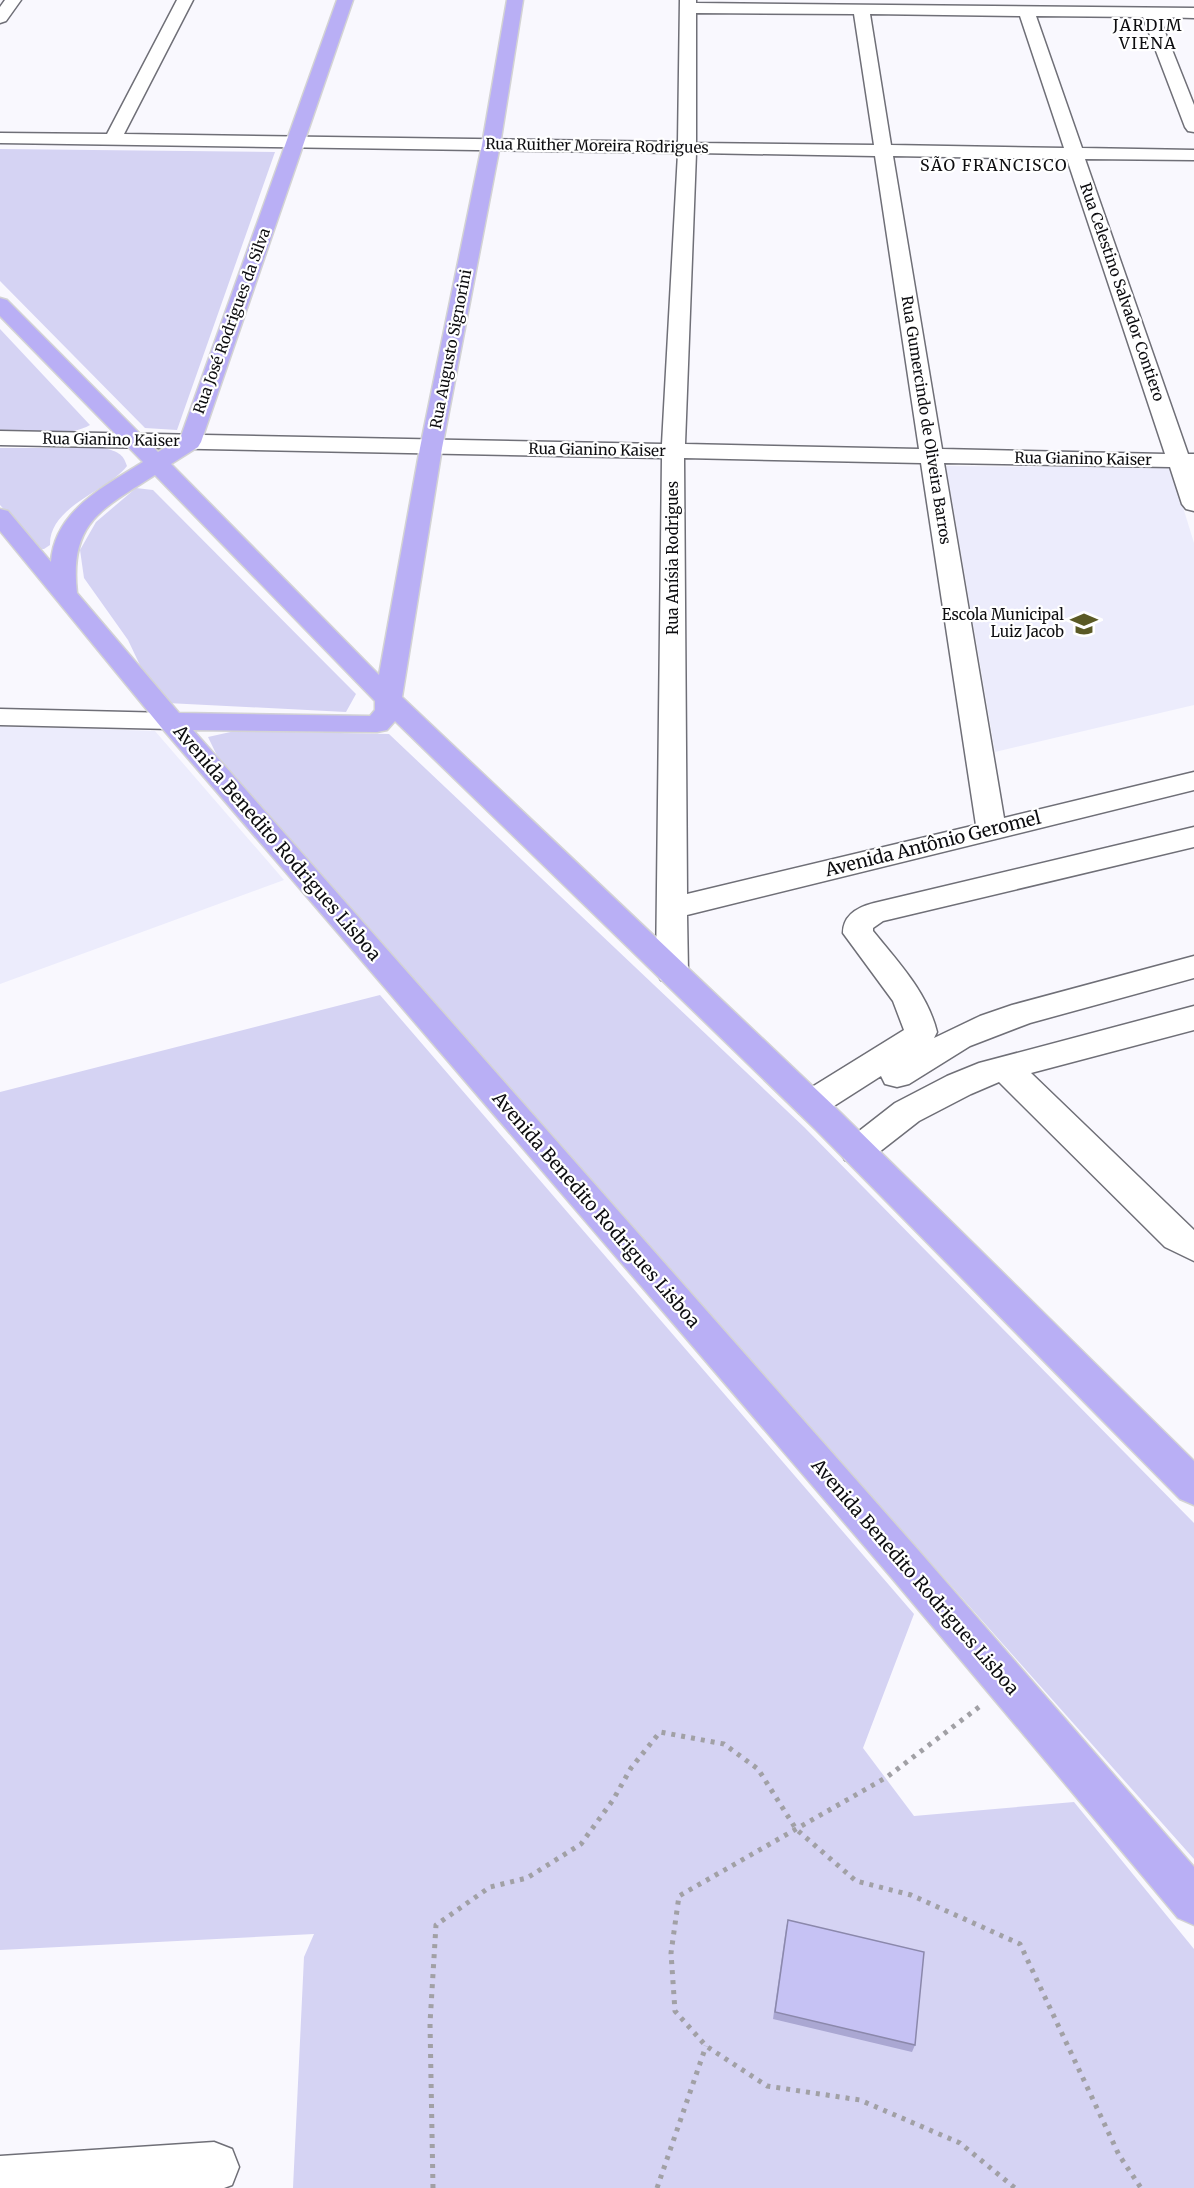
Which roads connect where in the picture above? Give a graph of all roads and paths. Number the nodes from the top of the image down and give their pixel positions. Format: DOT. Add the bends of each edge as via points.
graph roads {
  1 [pos="13,0"];
  2 [pos="185,0"];
  3 [pos="345,0"];
  4 [pos="515,0"];
  5 [pos="688,4"];
  6 [pos="861,10"];
  7 [pos="1026,11"];
  8 [pos="1149,13"];
  9 [pos="1194,13"];
  10 [pos="0,18"];
  11 [pos="1194,127"];
  12 [pos="0,138"];
  13 [pos="113,139"];
  14 [pos="296,142"];
  15 [pos="492,145"];
  16 [pos="687,147"];
  17 [pos="884,150"];
  18 [pos="1075,153"];
  19 [pos="1194,155"];
  20 [pos="0,304"];
  21 [pos="0,438"];
  22 [pos="134,441"];
  23 [pos="190,442"];
  24 [pos="432,448"];
  25 [pos="673,451"];
  26 [pos="932,456"];
  27 [pos="1187,461"];
  28 [pos="155,464"];
  29 [pos="1194,504"];
  30 [pos="0,516"];
  31 [pos="65,592"];
  32 [pos="388,699"];
  33 [pos="0,717"];
  34 [pos="171,721"];
  35 [pos="1194,781"];
  36 [pos="991,830"];
  37 [pos="1194,837"];
  38 [pos="673,908"];
  39 [pos="1194,968"];
  40 [pos="672,972"];
  41 [pos="1194,1018"];
  42 [pos="998,1070"];
  43 [pos="874,1078"];
  44 [pos="835,1128"];
  45 [pos="1194,1247"];
  46 [pos="1194,1487"];
  47 [pos="1008,1685"];
  48 [pos="796,1829"];
  49 [pos="1194,1902"];
  50 [pos="706,2046"];
  51 [pos="214,2167"];
  52 [pos="0,2181"];
  53 [pos="433,2188"];
  54 [pos="657,2188"];
  55 [pos="1016,2188"];
  56 [pos="1141,2188"];
  1 -- 10 [label="street"];
  2 -- 13 [label="street"];
  3 -- 14 [label="main road, Rua José Rodrigues da Silva"];
  4 -- 15 [label="main road, Rua Augusto Signorini"];
  5 -- 6 [label="street"];
  5 -- 16 [label="street, Rua Anísia Rodrigues"];
  6 -- 7 [label="street"];
  6 -- 17 [label="street, Rua Gumercindo de Oliveira Barros"];
  7 -- 8 [label="street"];
  7 -- 18 [label="street, Rua Celestino Salvador Contiero"];
  8 -- 9 [label="street"];
  8 -- 11 [label="street"];
  12 -- 13 [label="street, Rua Ruither Moreira Rodrigues"];
  13 -- 14 [label="street, Rua Ruither Moreira Rodrigues"];
  14 -- 15 [label="street, Rua Ruither Moreira Rodrigues"];
  14 -- 23 [label="main road, Rua José Rodrigues da Silva"];
  15 -- 16 [label="street, Rua Ruither Moreira Rodrigues"];
  15 -- 24 [label="main road, Rua Augusto Signorini"];
  16 -- 17 [label="street, Rua Ruither Moreira Rodrigues"];
  16 -- 25 [label="street, Rua Anísia Rodrigues"];
  17 -- 18 [label="street, Rua Ruither Moreira Rodrigues"];
  17 -- 26 [label="street, Rua Gumercindo de Oliveira Barros"];
  18 -- 19 [label="street, Rua Ruither Moreira Rodrigues"];
  18 -- 27 [label="street, Rua Celestino Salvador Contiero"];
  20 -- 22 [label="main road"];
  21 -- 22 [label="street, Rua Gianino Kaiser"];
  22 -- 23 [label="street, Rua Gianino Kaiser"];
  22 -- 28 [label="main road"];
  23 -- 24 [label="street, Rua Gianino Kaiser"];
  23 -- 28 [label="main road"];
  24 -- 25 [label="street, Rua Gianino Kaiser"];
  24 -- 32 [label="main road, Rua Augusto Signorini"];
  25 -- 26 [label="street, Rua Gianino Kaiser"];
  25 -- 38 [label="street, Rua Anísia Rodrigues"];
  26 -- 27 [label="street, Rua Gianino Kaiser"];
  26 -- 36 [label="street, Rua Gumercindo de Oliveira Barros"];
  27 -- 29 [label="street, Rua Celestino Salvador Contiero"];
  28 -- 31 [label="main road" via="95,504 74,527 64,552"];
  28 -- 32 [label="main road"];
  30 -- 31 [label="main road, Avenida Benedito Rodrigues Lisboa"];
  31 -- 34 [label="main road, Avenida Benedito Rodrigues Lisboa"];
  32 -- 34 [label="main road, Rua Augusto Signorini" via="389,712 377,724"];
  32 -- 40 [label="main road"];
  33 -- 34 [label="street"];
  34 -- 47 [label="main road, Avenida Benedito Rodrigues Lisboa"];
  35 -- 36 [label="street, Avenida Antônio Geromel"];
  36 -- 38 [label="street, Avenida Antônio Geromel"];
  37 -- 43 [label="street" via="864,918 858,933 907,997 920,1021 921,1032"];
  38 -- 40 [label="street, Rua Anísia Rodrigues"];
  39 -- 43 [label="street" via="990,1024"];
  40 -- 44 [label="main road"];
  41 -- 42 [label="street"];
  42 -- 44 [label="street" via="929,1078"];
  42 -- 45 [label="street" via="1177,1237"];
  43 -- 44 [label="street"];
  44 -- 46 [label="main road"];
  47 -- 48 [label="path" via="887,1777"];
  47 -- 49 [label="main road, Avenida Benedito Rodrigues Lisboa"];
  48 -- 50 [label="path" via="679,1896 671,1953 675,2011"];
  48 -- 53 [label="path" via="758,1769 724,1744 660,1732 581,1844 527,1878 490,1887 436,1925 430,2023"];
  48 -- 56 [label="path" via="856,1881 911,1895 1020,1944 1119,2155"];
  50 -- 54 [label="path"];
  50 -- 55 [label="path" via="767,2086 860,2100 960,2143"];
  51 -- 52 [label="street"];
}
